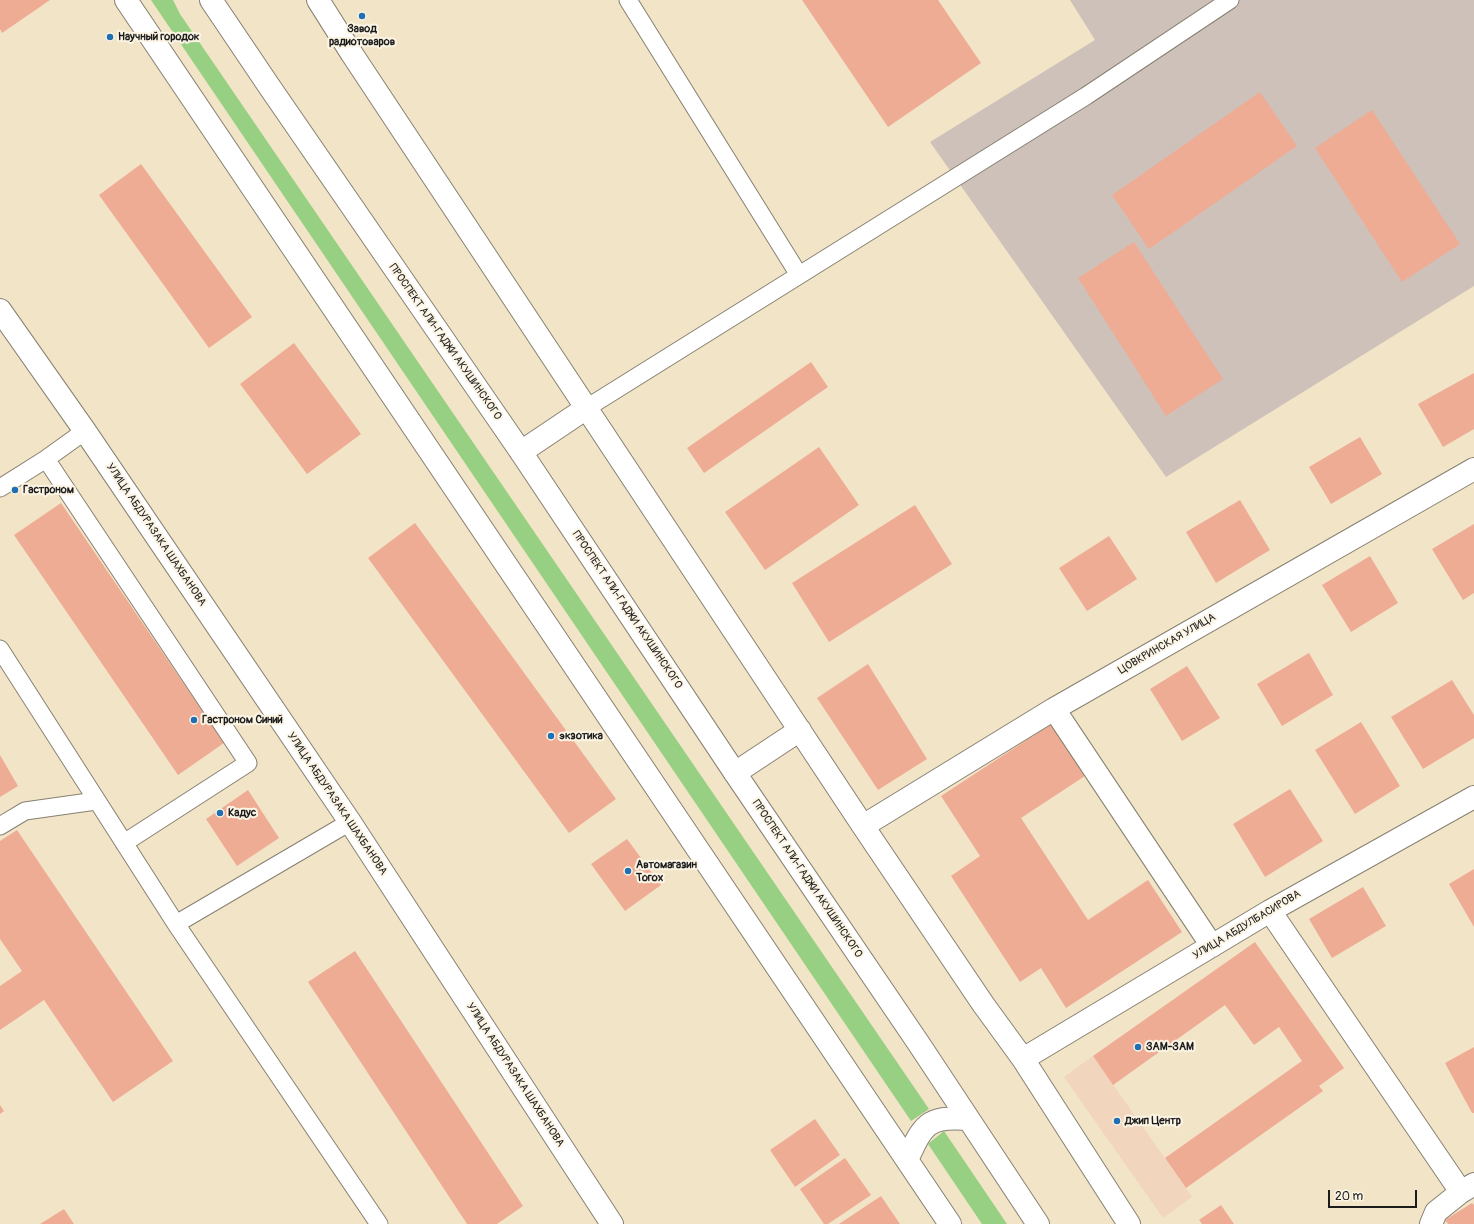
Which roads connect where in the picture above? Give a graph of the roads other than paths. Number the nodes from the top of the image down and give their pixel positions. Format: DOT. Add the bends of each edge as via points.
graph roads {
  1 [pos="126,0"];
  2 [pos="211,0"];
  3 [pos="318,0"];
  4 [pos="628,0"];
  5 [pos="1230,0"];
  6 [pos="799,275"];
  7 [pos="0,310"];
  8 [pos="585,408"];
  9 [pos="85,431"];
  10 [pos="521,452"];
  11 [pos="46,459"];
  12 [pos="1474,468"];
  13 [pos="0,488"];
  14 [pos="0,649"];
  15 [pos="1054,709"];
  16 [pos="800,730"];
  17 [pos="735,773"];
  18 [pos="1474,796"];
  19 [pos="96,801"];
  20 [pos="350,822"];
  21 [pos="0,826"];
  22 [pos="863,826"];
  23 [pos="124,843"];
  24 [pos="1270,911"];
  25 [pos="176,924"];
  26 [pos="1212,946"];
  27 [pos="1023,1059"];
  28 [pos="967,1119"];
  29 [pos="907,1160"];
  30 [pos="1468,1188"];
  31 [pos="379,1224"];
  32 [pos="612,1224"];
  33 [pos="950,1224"];
  34 [pos="1038,1224"];
  35 [pos="1129,1224"];
  36 [pos="1431,1224"];
  1 -- 29 [label="main road"];
  2 -- 10 [label="main road, ПРОСПЕКТ АЛИ-ГАДЖИ АКУШИНСКОГО"];
  3 -- 8 [label="main road"];
  4 -- 6 [label="lane"];
  5 -- 6 [label="lane" via="1086,96"];
  6 -- 8 [label="lane"];
  7 -- 9 [label="main road, УЛИЦА АБДУРАЗАКА ШАХБАНОВА"];
  8 -- 10 [label="main road"];
  8 -- 16 [label="main road"];
  9 -- 11 [label="lane"];
  9 -- 20 [label="main road, УЛИЦА АБДУРАЗАКА ШАХБАНОВА"];
  10 -- 17 [label="main road, ПРОСПЕКТ АЛИ-ГАДЖИ АКУШИНСКОГО"];
  11 -- 13 [label="lane"];
  11 -- 23 [label="lane" via="248,762"];
  12 -- 15 [label="main road, ЦОВКРИНСКАЯ УЛИЦА"];
  14 -- 19 [label="lane"];
  15 -- 22 [label="main road, ЦОВКРИНСКАЯ УЛИЦА"];
  15 -- 26 [label="main road"];
  16 -- 17 [label="main road"];
  16 -- 22 [label="main road"];
  17 -- 28 [label="main road, ПРОСПЕКТ АЛИ-ГАДЖИ АКУШИНСКОГО"];
  18 -- 24 [label="main road, УЛИЦА АБДУЛБАСИРОВА"];
  19 -- 21 [label="lane" via="25,811"];
  19 -- 23 [label="lane"];
  20 -- 25 [label="lane"];
  20 -- 32 [label="main road, УЛИЦА АБДУРАЗАКА ШАХБАНОВА"];
  22 -- 27 [label="main road"];
  23 -- 25 [label="lane"];
  24 -- 26 [label="main road, УЛИЦА АБДУЛБАСИРОВА"];
  24 -- 30 [label="main road"];
  25 -- 31 [label="lane"];
  26 -- 27 [label="main road, УЛИЦА АБДУЛБАСИРОВА"];
  27 -- 35 [label="main road"];
  28 -- 29 [label="main road" via="950,1118 929,1123 921,1132"];
  28 -- 34 [label="main road, ПРОСПЕКТ АЛИ-ГАДЖИ АКУШИНСКОГО"];
  29 -- 33 [label="main road"];
  30 -- 36 [label="main road" via="1436,1212"];
}
